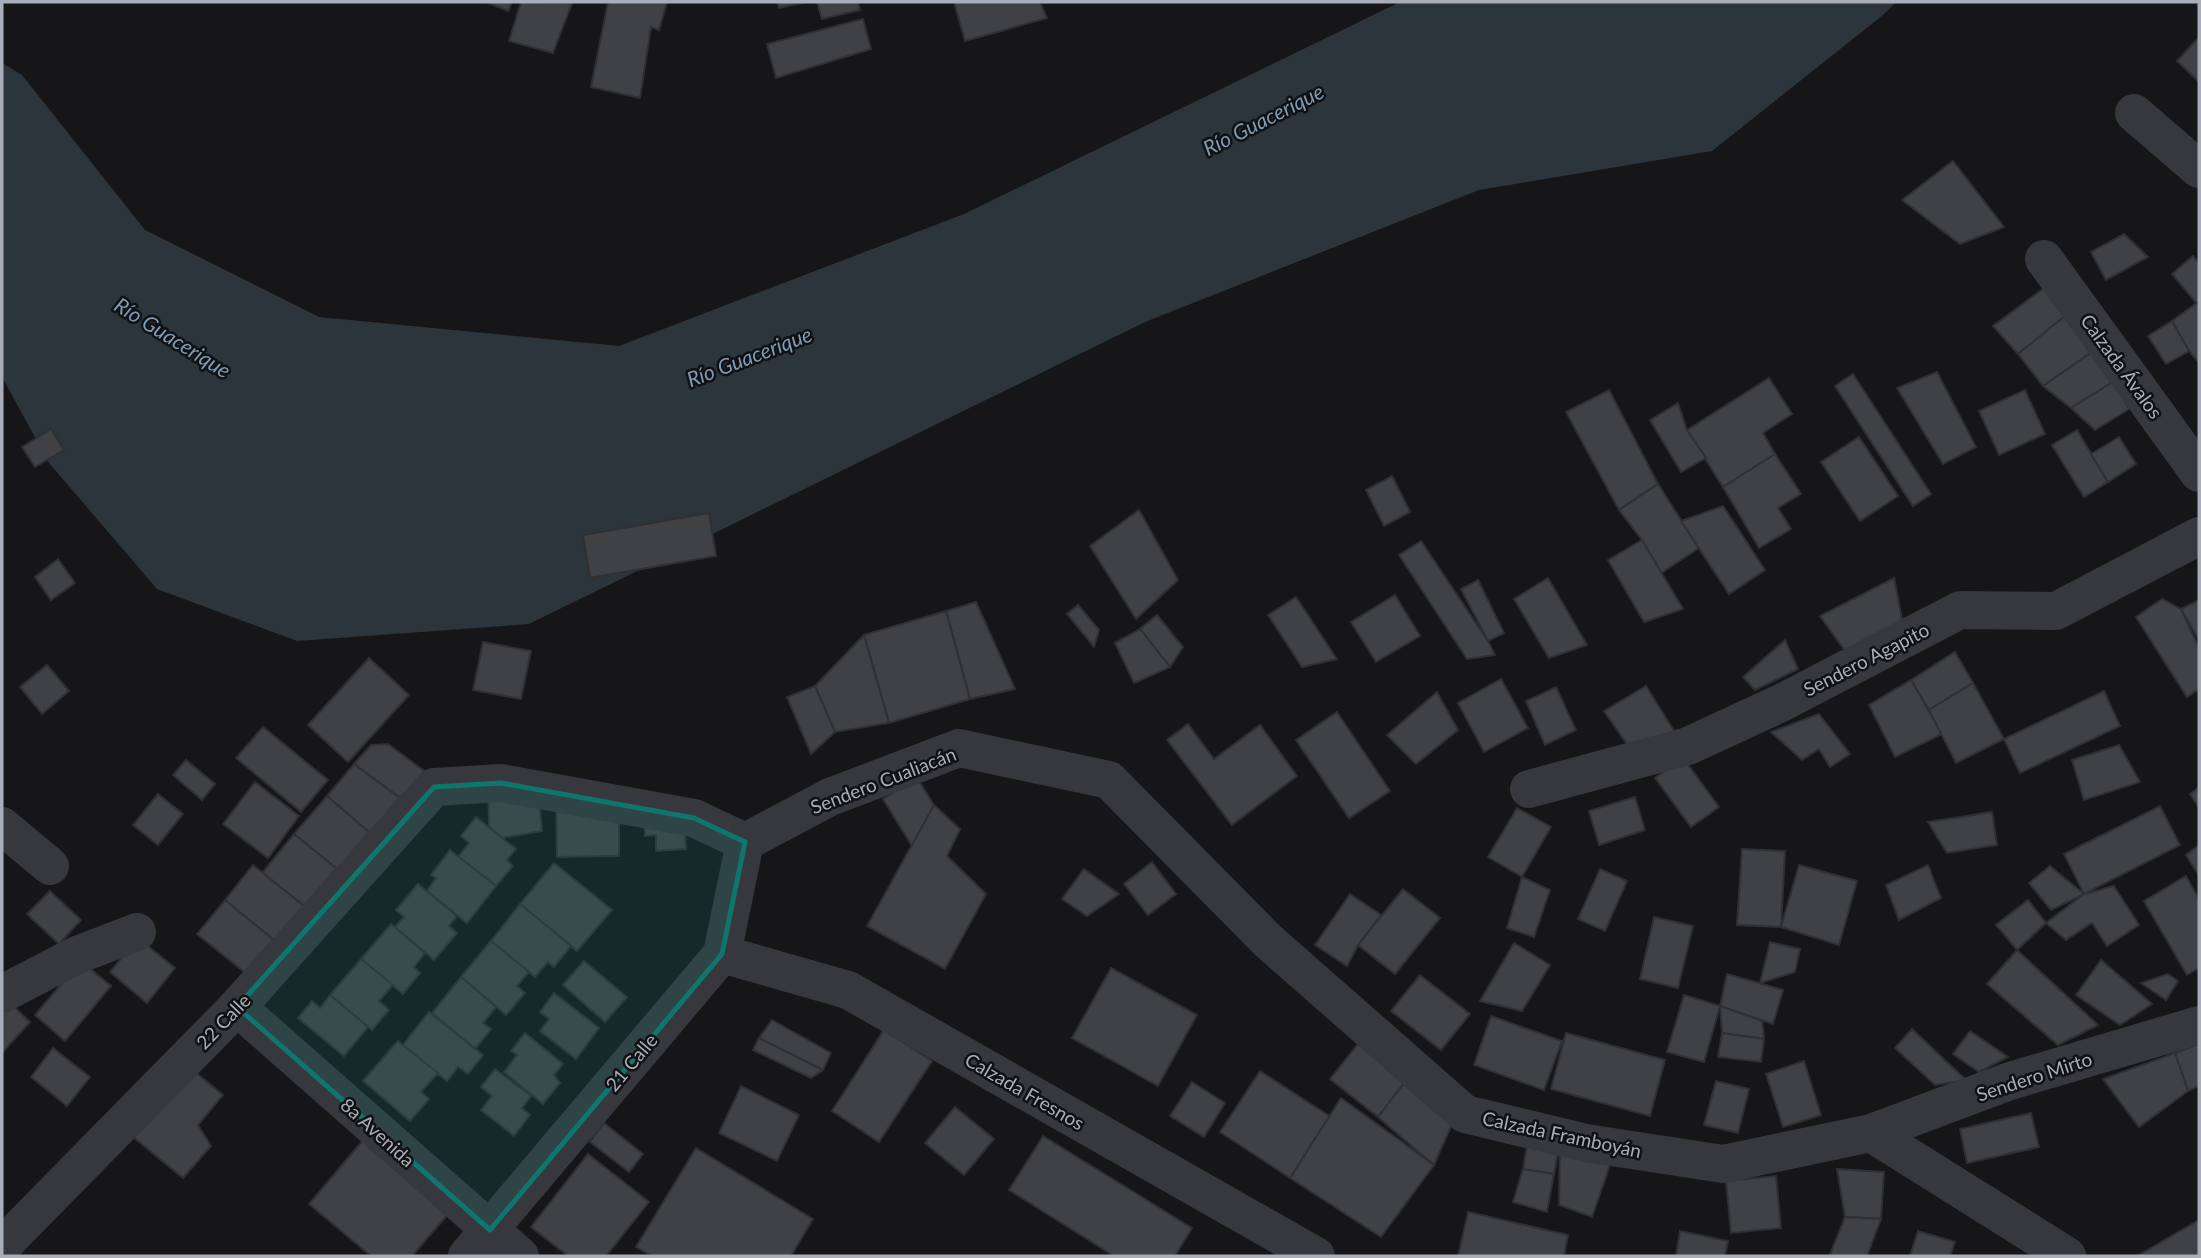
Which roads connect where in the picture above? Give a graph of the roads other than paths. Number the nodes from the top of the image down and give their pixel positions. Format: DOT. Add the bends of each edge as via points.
graph roads {
  1 [pos="2134,113"];
  2 [pos="2199,169"];
  3 [pos="2044,259"];
  4 [pos="2199,473"];
  5 [pos="2199,536"];
  6 [pos="1110,780"];
  7 [pos="1529,789"];
  8 [pos="2,826"];
  9 [pos="745,842"];
  10 [pos="50,866"];
  11 [pos="137,932"];
  12 [pos="722,954"];
  13 [pos="2,994"];
  14 [pos="237,1007"];
  15 [pos="2199,1025"];
  16 [pos="1871,1133"];
  17 [pos="478,1243"];
  18 [pos="2,1246"];
  19 [pos="520,1256"];
  20 [pos="1316,1256"];
  21 [pos="2067,1256"];
  1 -- 2 [label="street"];
  3 -- 4 [label="street, Calzada Ávalos"];
  5 -- 7 [label="street, Sendero Agapito" via="2056,611 1960,610 1688,746"];
  6 -- 9 [label="street, Sendero Cualiacán" via="959,748 830,797"];
  6 -- 16 [label="street, Calzada Framboyán" via="1267,940 1465,1114 1586,1143 1723,1164"];
  8 -- 10 [label="street"];
  9 -- 12 [label="street, 21 Calle"];
  9 -- 14 [label="street, 22 Calle" via="694,818 500,783 434,787"];
  11 -- 13 [label="street" via="77,955"];
  12 -- 17 [label="street, 21 Calle"];
  12 -- 20 [label="street, Calzada Fresnos" via="848,990"];
  14 -- 17 [label="street, 8a Avenida"];
  14 -- 18 [label="street, 22 Calle"];
  15 -- 16 [label="street, Sendero Mirto" via="2010,1081"];
  16 -- 21 [label="street"];
  17 -- 19 [label="street, 8a Avenida"];
}
